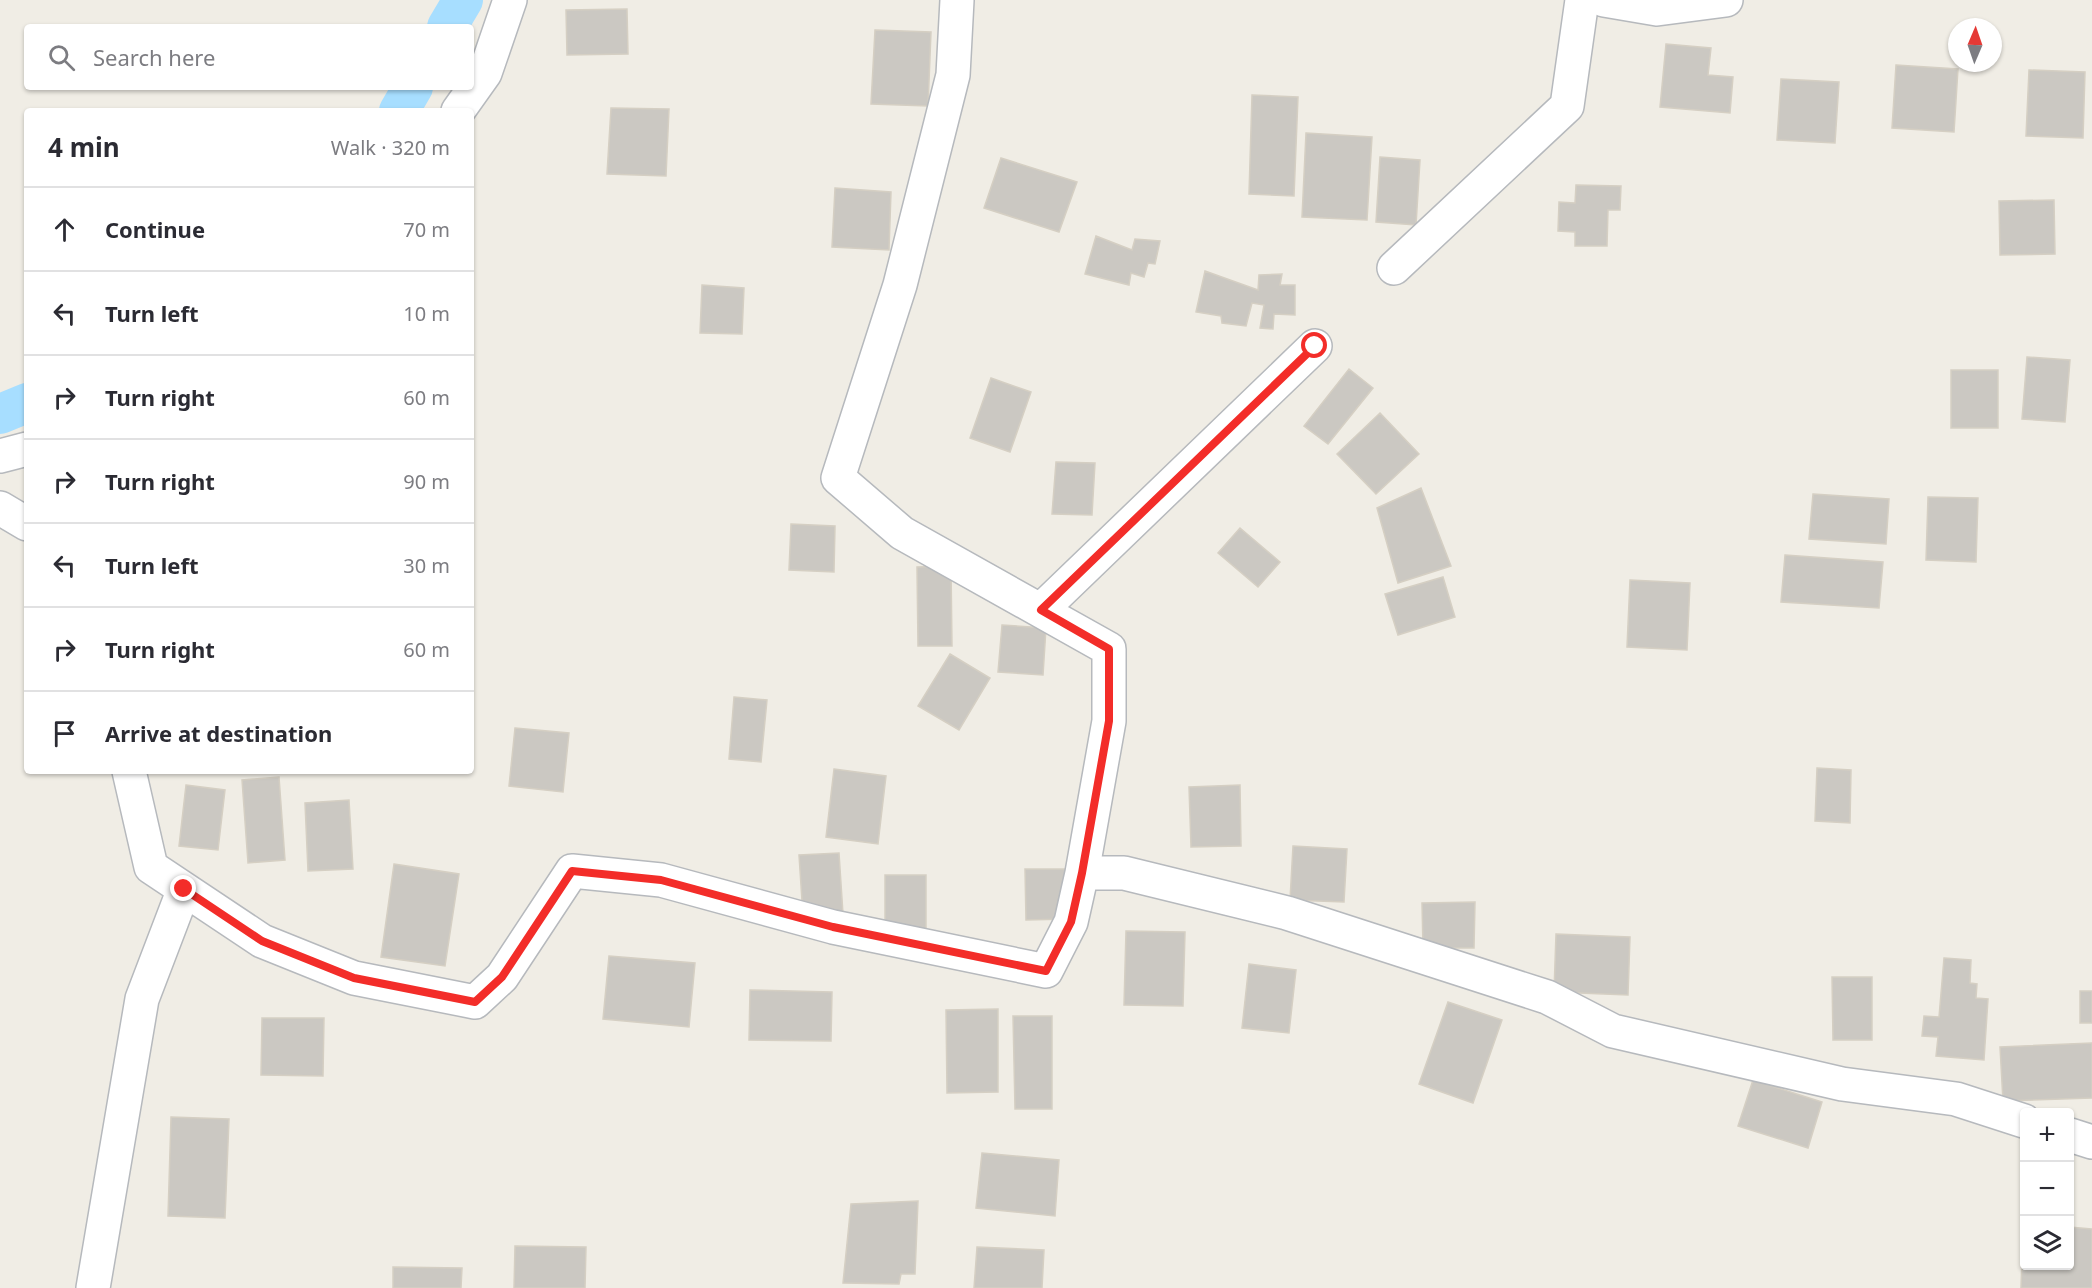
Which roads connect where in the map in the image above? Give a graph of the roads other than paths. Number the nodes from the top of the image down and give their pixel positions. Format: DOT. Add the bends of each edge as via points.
graph roads {
  1 [pos="510,0"];
  2 [pos="957,0"];
  3 [pos="1582,0"];
  4 [pos="1604,0"];
  5 [pos="1720,0"];
  6 [pos="474,88"];
  7 [pos="473,90"];
  8 [pos="460,108"];
  9 [pos="1394,268"];
  10 [pos="1315,346"];
  11 [pos="24,450"];
  12 [pos="0,456"];
  13 [pos="0,508"];
  14 [pos="24,522"];
  15 [pos="1041,610"];
  16 [pos="130,774"];
  17 [pos="1082,873"];
  18 [pos="184,889"];
  19 [pos="2020,1118"];
  20 [pos="2074,1136"];
  21 [pos="2092,1142"];
  22 [pos="93,1288"];
  1 -- 6 [label="street" via="485,73"];
  2 -- 15 [label="street" via="953,75 900,285 838,477 902,533"];
  3 -- 9 [label="street" via="1567,106"];
  4 -- 5 [label="street" via="1657,9"];
  7 -- 8 [label="street"];
  10 -- 15 [label="street"];
  11 -- 12 [label="street"];
  13 -- 14 [label="street"];
  15 -- 17 [label="street" via="1109,649 1109,721"];
  16 -- 18 [label="street" via="151,867"];
  17 -- 18 [label="street" via="1071,922 1046,971 833,927 661,880 572,871 502,977 475,1002 354,978 262,941"];
  17 -- 19 [label="street" via="1124,873 1287,913 1547,998 1613,1031 1842,1084 1956,1099"];
  18 -- 22 [label="street" via="142,999"];
  20 -- 21 [label="street"];
}
